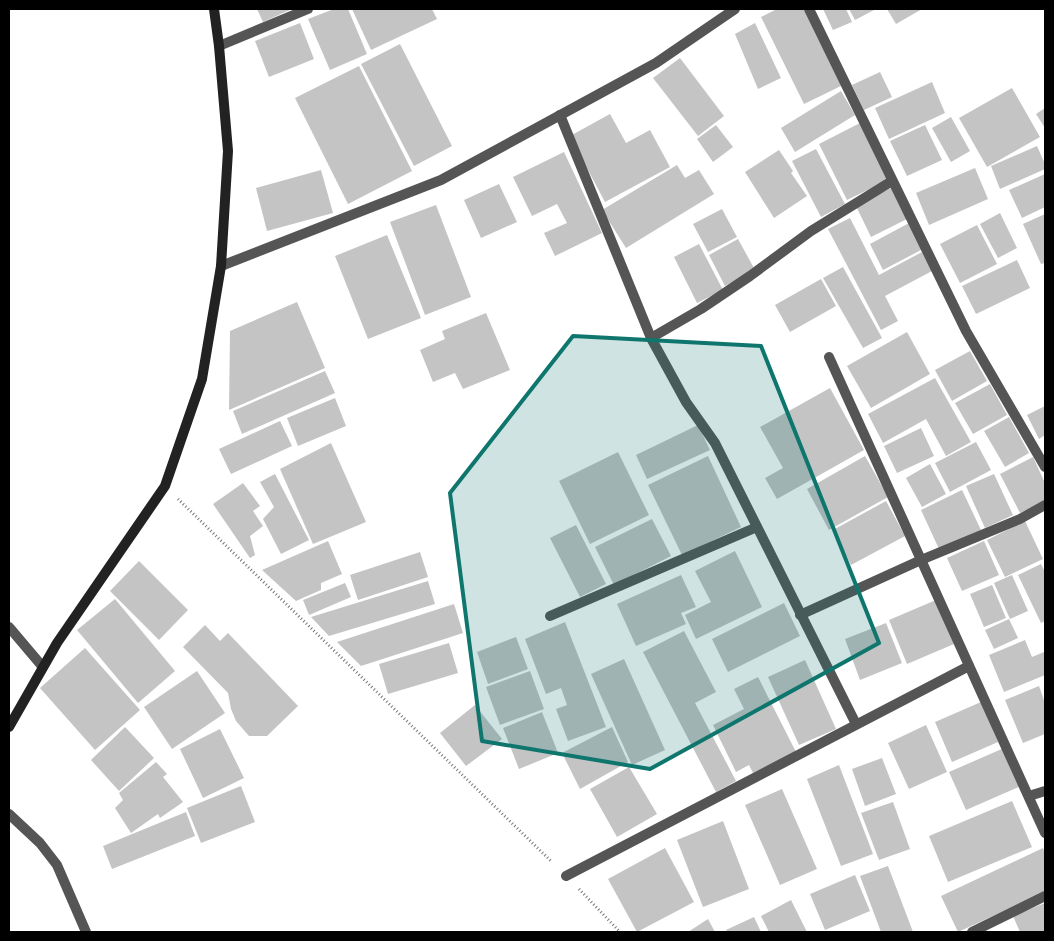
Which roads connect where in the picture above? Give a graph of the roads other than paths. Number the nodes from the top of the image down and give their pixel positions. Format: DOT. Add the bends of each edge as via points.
graph roads {
  1 [pos="214,9"];
  2 [pos="308,9"];
  3 [pos="735,9"];
  4 [pos="809,9"];
  5 [pos="219,46"];
  6 [pos="560,115"];
  7 [pos="892,181"];
  8 [pos="221,266"];
  9 [pos="651,338"];
  10 [pos="829,357"];
  11 [pos="1045,467"];
  12 [pos="1045,505"];
  13 [pos="757,527"];
  14 [pos="921,560"];
  15 [pos="800,615"];
  16 [pos="550,616"];
  17 [pos="9,626"];
  18 [pos="42,666"];
  19 [pos="969,666"];
  20 [pos="856,724"];
  21 [pos="9,727"];
  22 [pos="1045,791"];
  23 [pos="1029,796"];
  24 [pos="9,814"];
  25 [pos="1045,833"];
  26 [pos="566,876"];
  27 [pos="1045,896"];
  28 [pos="86,932"];
  29 [pos="972,932"];
  1 -- 5 [label="street"];
  2 -- 5 [label="street"];
  3 -- 6 [label="street" via="656,64"];
  4 -- 7 [label="street"];
  5 -- 8 [label="street" via="228,151"];
  6 -- 8 [label="street" via="442,180"];
  6 -- 9 [label="street"];
  7 -- 9 [label="street"];
  7 -- 11 [label="street" via="966,332"];
  8 -- 18 [label="street" via="202,379 165,486"];
  9 -- 13 [label="street" via="686,402 715,443"];
  10 -- 14 [label="street"];
  12 -- 14 [label="street" via="1020,519"];
  13 -- 15 [label="street"];
  13 -- 16 [label="street"];
  14 -- 15 [label="street"];
  14 -- 19 [label="street"];
  15 -- 20 [label="street"];
  17 -- 18 [label="street"];
  18 -- 21 [label="street"];
  19 -- 20 [label="street"];
  19 -- 23 [label="street"];
  20 -- 26 [label="street"];
  22 -- 23 [label="street"];
  23 -- 25 [label="street"];
  24 -- 28 [label="street" via="40,843 57,865"];
  27 -- 29 [label="street"];
}
